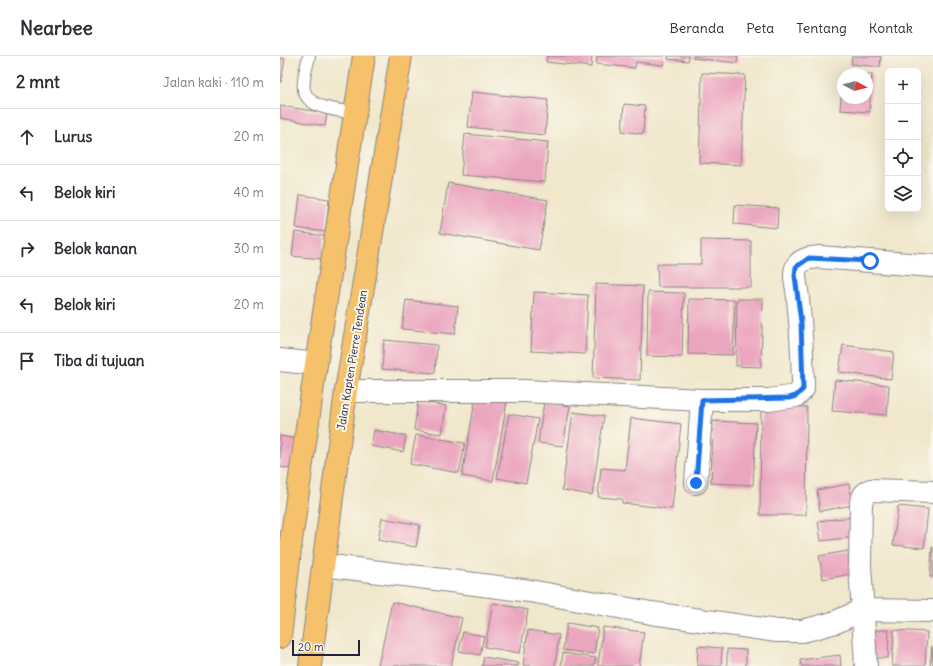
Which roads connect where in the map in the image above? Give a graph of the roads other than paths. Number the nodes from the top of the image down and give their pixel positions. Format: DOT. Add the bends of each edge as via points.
graph roads {
  1 [pos="309,56"];
  2 [pos="364,56"];
  3 [pos="401,56"];
  4 [pos="356,113"];
  5 [pos="933,266"];
  6 [pos="280,360"];
  7 [pos="316,364"];
  8 [pos="346,391"];
  9 [pos="702,400"];
  10 [pos="696,483"];
  11 [pos="933,492"];
  12 [pos="324,565"];
  13 [pos="862,610"];
  14 [pos="933,612"];
  15 [pos="280,638"];
  16 [pos="310,666"];
  17 [pos="866,666"];
  1 -- 4 [label="lane" via="304,90 309,99 319,106"];
  2 -- 4 [label="highway"];
  3 -- 8 [label="highway, Jalan Kapten Pierre Tendean"];
  4 -- 7 [label="highway"];
  5 -- 9 [label="street" via="819,257 801,262 796,267 795,276 801,322 801,394 769,400"];
  6 -- 7 [label="street"];
  7 -- 15 [label="highway"];
  8 -- 9 [label="street" via="524,391"];
  8 -- 12 [label="highway, Jalan Kapten Pierre Tendean"];
  9 -- 10 [label="street"];
  11 -- 13 [label="street" via="870,490 864,495 861,502 860,525"];
  12 -- 13 [label="street" via="530,592 777,631 802,631 836,622"];
  12 -- 16 [label="highway, Jalan Kapten Pierre Tendean"];
  13 -- 14 [label="street"];
  13 -- 17 [label="street"];
}
